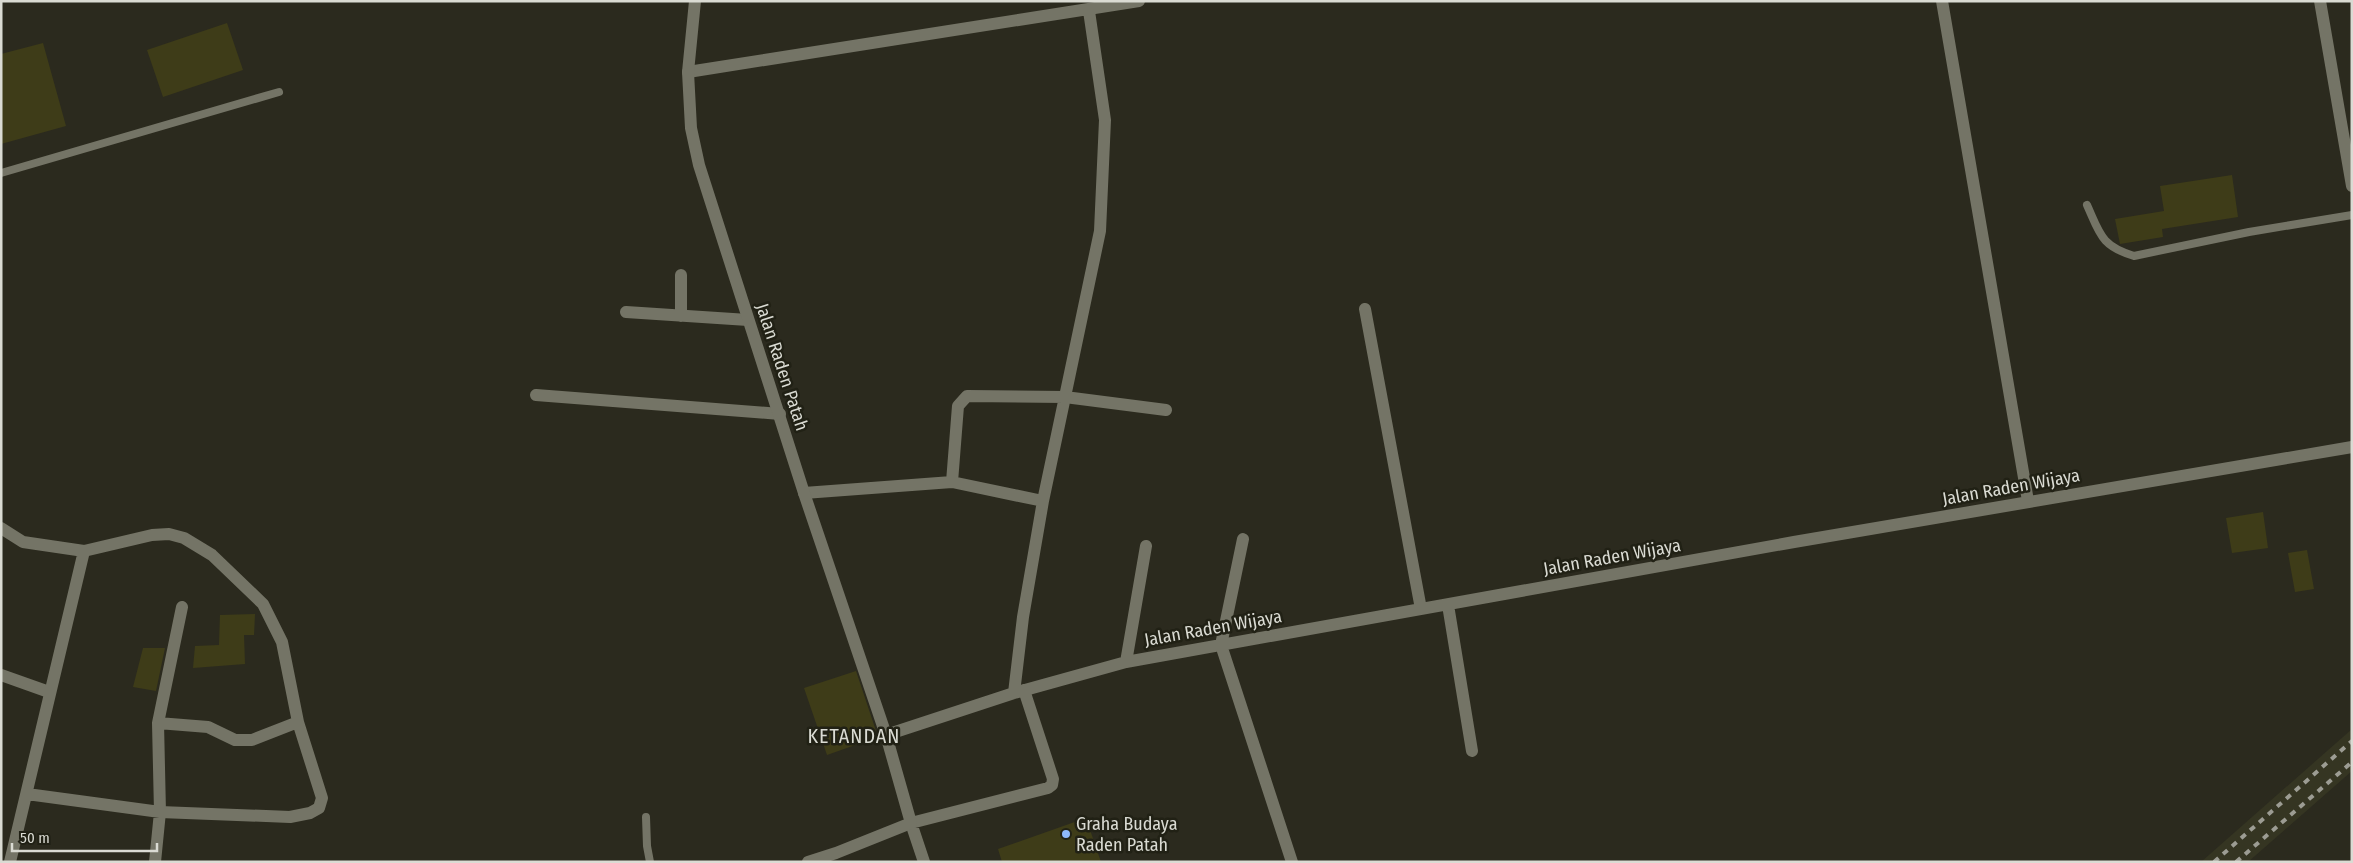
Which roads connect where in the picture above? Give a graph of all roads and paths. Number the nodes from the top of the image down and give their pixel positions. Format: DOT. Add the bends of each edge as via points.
graph roads {
  1 [pos="695,1"];
  2 [pos="1139,1"];
  3 [pos="1942,1"];
  4 [pos="2320,1"];
  5 [pos="1089,10"];
  6 [pos="688,72"];
  7 [pos="280,92"];
  8 [pos="1,173"];
  9 [pos="2352,186"];
  10 [pos="2087,205"];
  11 [pos="2352,215"];
  12 [pos="681,275"];
  13 [pos="1365,309"];
  14 [pos="626,312"];
  15 [pos="681,316"];
  16 [pos="748,320"];
  17 [pos="536,395"];
  18 [pos="1064,397"];
  19 [pos="1166,410"];
  20 [pos="780,414"];
  21 [pos="2352,447"];
  22 [pos="952,482"];
  23 [pos="804,492"];
  24 [pos="1043,501"];
  25 [pos="2028,501"];
  26 [pos="1,528"];
  27 [pos="1243,539"];
  28 [pos="1146,546"];
  29 [pos="84,551"];
  30 [pos="1448,605"];
  31 [pos="182,607"];
  32 [pos="1421,609"];
  33 [pos="1221,645"];
  34 [pos="1126,662"];
  35 [pos="1,675"];
  36 [pos="49,692"];
  37 [pos="1019,692"];
  38 [pos="298,722"];
  39 [pos="158,724"];
  40 [pos="886,735"];
  41 [pos="1472,751"];
  42 [pos="27,794"];
  43 [pos="160,812"];
  44 [pos="646,817"];
  45 [pos="911,823"];
  46 [pos="10,862"];
  47 [pos="155,862"];
  48 [pos="650,862"];
  49 [pos="808,862"];
  50 [pos="924,862"];
  51 [pos="1292,862"];
  1 -- 6 [label="street, Jalan Raden Patah"];
  2 -- 5 [label="street"];
  3 -- 25 [label="street"];
  4 -- 9 [label="street"];
  5 -- 6 [label="street"];
  5 -- 18 [label="street" via="1105,120 1100,231"];
  6 -- 16 [label="street, Jalan Raden Patah" via="691,128 697,156"];
  7 -- 8 [label="lane"];
  10 -- 11 [label="lane" via="2104,241 2116,250 2134,256"];
  12 -- 15 [label="street"];
  13 -- 32 [label="street"];
  14 -- 15 [label="street"];
  15 -- 16 [label="street"];
  16 -- 20 [label="street, Jalan Raden Patah"];
  17 -- 20 [label="street"];
  18 -- 19 [label="street"];
  18 -- 22 [label="street" via="967,396 958,406"];
  18 -- 24 [label="street"];
  20 -- 23 [label="street, Jalan Raden Patah"];
  21 -- 25 [label="street, Jalan Raden Wijaya"];
  22 -- 23 [label="street"];
  22 -- 24 [label="street"];
  23 -- 40 [label="street, Jalan Raden Patah"];
  24 -- 37 [label="street" via="1023,617"];
  25 -- 30 [label="street, Jalan Raden Wijaya"];
  26 -- 29 [label="street" via="23,542"];
  27 -- 33 [label="street"];
  28 -- 34 [label="street"];
  29 -- 36 [label="street"];
  29 -- 38 [label="street" via="152,535 170,534 184,538 212,555 263,604 282,642"];
  30 -- 32 [label="street, Jalan Raden Wijaya"];
  30 -- 41 [label="street"];
  31 -- 39 [label="street"];
  32 -- 33 [label="street, Jalan Raden Wijaya"];
  33 -- 34 [label="street, Jalan Raden Wijaya"];
  33 -- 51 [label="street"];
  34 -- 37 [label="street, Jalan Raden Wijaya"];
  35 -- 36 [label="street"];
  36 -- 42 [label="street"];
  37 -- 40 [label="street, Jalan Raden Wijaya"];
  37 -- 45 [label="street" via="1053,779 1052,785"];
  38 -- 39 [label="street" via="252,740 235,740 208,727"];
  38 -- 43 [label="street" via="322,798 319,808 290,817"];
  39 -- 43 [label="street"];
  40 -- 45 [label="street, Jalan Raden Patah"];
  42 -- 43 [label="street"];
  42 -- 46 [label="street"];
  43 -- 47 [label="street"];
  44 -- 48 [label="lane"];
  45 -- 49 [label="street"];
  45 -- 50 [label="street, Jalan Raden Patah"];
}
